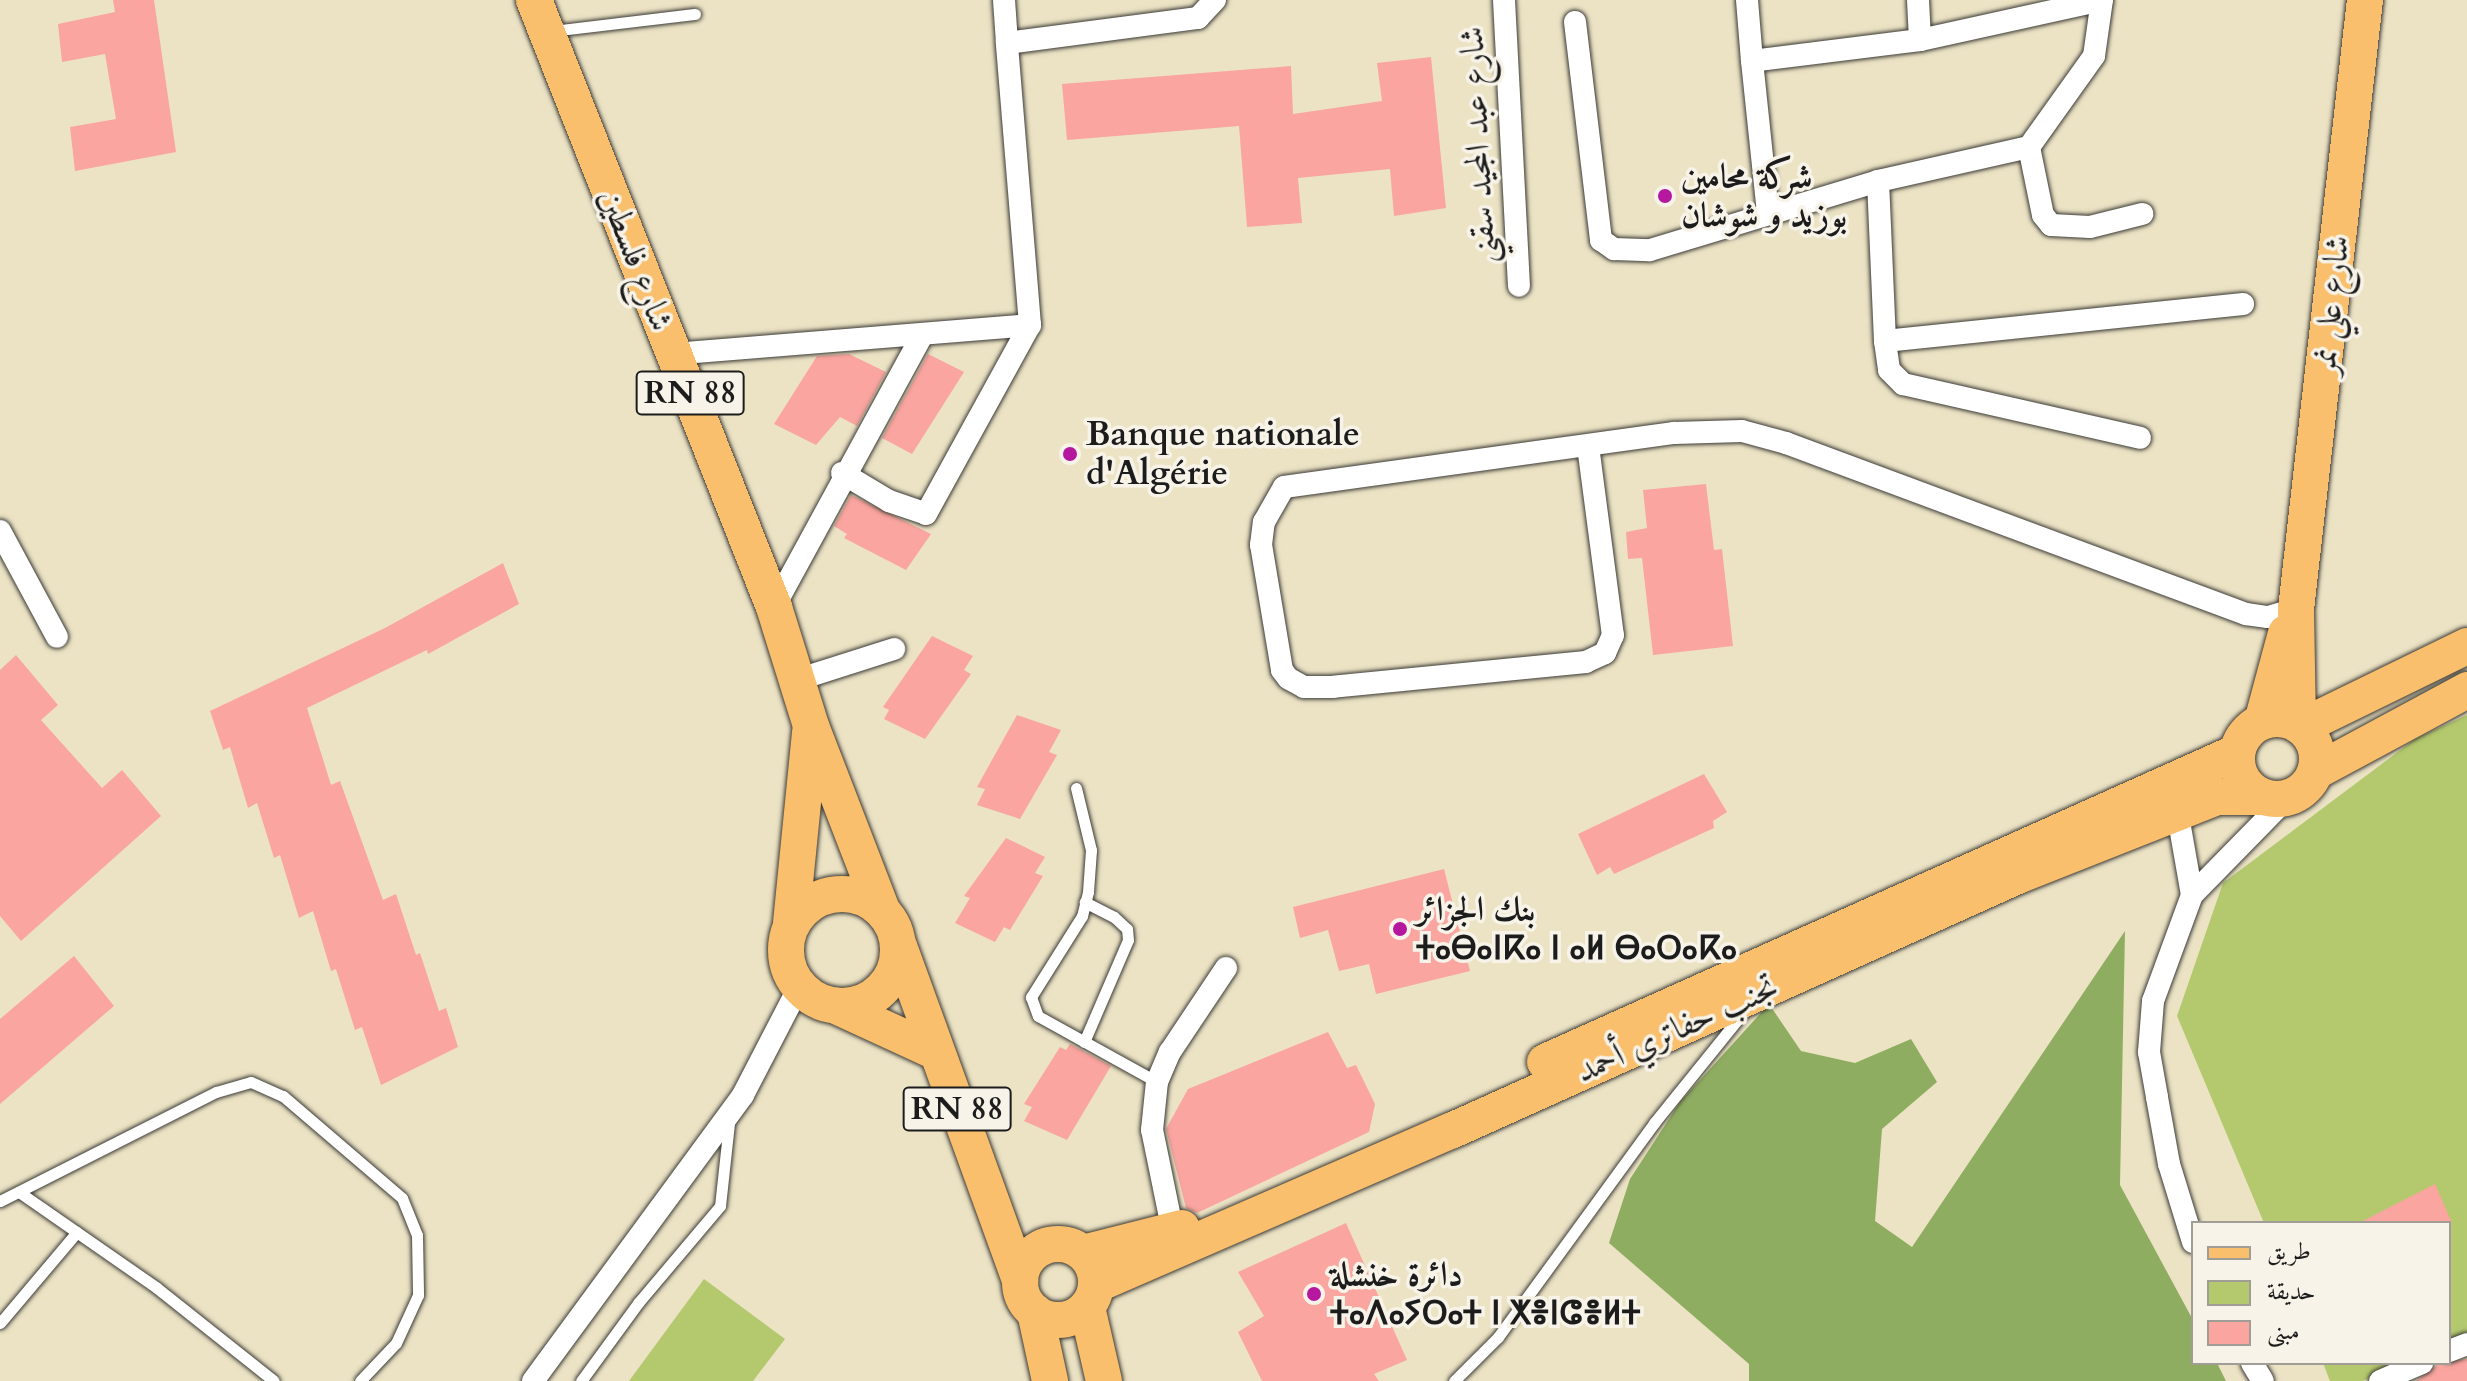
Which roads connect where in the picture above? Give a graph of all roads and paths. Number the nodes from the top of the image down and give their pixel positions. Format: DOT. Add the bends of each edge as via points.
graph roads {
  1 [pos="1004,0"];
  2 [pos="1215,0"];
  3 [pos="1504,0"];
  4 [pos="1747,0"];
  5 [pos="1918,0"];
  6 [pos="2365,0"];
  7 [pos="695,14"];
  8 [pos="1575,22"];
  9 [pos="549,25"];
  10 [pos="1920,40"];
  11 [pos="1007,43"];
  12 [pos="1752,61"];
  13 [pos="2029,147"];
  14 [pos="1878,181"];
  15 [pos="1768,212"];
  16 [pos="2142,214"];
  17 [pos="1519,286"];
  18 [pos="2243,304"];
  19 [pos="1030,325"];
  20 [pos="922,335"];
  21 [pos="1885,341"];
  22 [pos="672,354"];
  23 [pos="2140,438"];
  24 [pos="1588,446"];
  25 [pos="842,473"];
  26 [pos="0,531"];
  27 [pos="774,607"];
  28 [pos="2296,609"];
  29 [pos="57,637"];
  30 [pos="2467,646"];
  31 [pos="894,649"];
  32 [pos="797,680"];
  33 [pos="2467,690"];
  34 [pos="2262,722"];
  35 [pos="811,726"];
  36 [pos="2300,726"];
  37 [pos="2237,752"];
  38 [pos="2315,772"];
  39 [pos="1076,788"];
  40 [pos="2274,798"];
  41 [pos="2177,810"];
  42 [pos="2192,895"];
  43 [pos="1085,902"];
  44 [pos="882,910"];
  45 [pos="791,923"];
  46 [pos="899,946"];
  47 [pos="1226,968"];
  48 [pos="799,987"];
  49 [pos="1759,993"];
  50 [pos="836,1006"];
  51 [pos="1084,1042"];
  52 [pos="934,1051"];
  53 [pos="1157,1082"];
  54 [pos="730,1113"];
  55 [pos="980,1168"];
  56 [pos="19,1192"];
  57 [pos="0,1201"];
  58 [pos="77,1232"];
  59 [pos="1173,1232"];
  60 [pos="2191,1236"];
  61 [pos="1040,1249"];
  62 [pos="1089,1281"];
  63 [pos="1028,1296"];
  64 [pos="0,1323"];
  65 [pos="2417,1365"];
  66 [pos="274,1381"];
  67 [pos="360,1381"];
  68 [pos="533,1381"];
  69 [pos="581,1381"];
  70 [pos="1050,1381"];
  71 [pos="1104,1381"];
  72 [pos="1454,1381"];
  73 [pos="2380,1381"];
  1 -- 11 [label="street"];
  2 -- 11 [label="street" via="1198,18"];
  3 -- 17 [label="street, شارع عبد المجيد سقني"];
  4 -- 12 [label="street"];
  5 -- 10 [label="street"];
  6 -- 28 [label="main road, شارع علي نمر"];
  7 -- 9 [label="lane"];
  8 -- 15 [label="street" via="1601,240 1614,249 1650,250"];
  9 -- 22 [label="main road, شارع فلسطين / RN 88"];
  10 -- 12 [label="street"];
  10 -- 13 [label="street" via="2102,0 2094,56"];
  11 -- 19 [label="street"];
  12 -- 15 [label="street"];
  13 -- 14 [label="street"];
  13 -- 16 [label="street" via="2043,215 2051,225 2090,227"];
  14 -- 15 [label="street"];
  14 -- 21 [label="street"];
  18 -- 21 [label="street"];
  19 -- 20 [label="street"];
  19 -- 25 [label="street" via="926,514 889,501"];
  20 -- 22 [label="street"];
  20 -- 25 [label="street"];
  21 -- 23 [label="street" via="1889,370 1903,384"];
  22 -- 27 [label="main road, شارع فلسطين / RN 88"];
  24 -- 24 [label="street" via="1284,487 1264,522 1261,545 1282,670 1288,678 1304,687 1333,687 1586,662 1605,653 1613,635"];
  24 -- 28 [label="street" via="1674,433 1742,431 2019,526 2246,614 2268,617"];
  25 -- 27 [label="street"];
  26 -- 29 [label="street"];
  27 -- 32 [label="main road, شارع فلسطين / RN 88"];
  28 -- 34 [label="main road, شارع علي نمر"];
  28 -- 36 [label="main road, شارع علي نمر"];
  30 -- 36 [label="main road"];
  31 -- 32 [label="street"];
  32 -- 35 [label="main road, شارع فلسطين / RN 88"];
  33 -- 38 [label="main road"];
  34 -- 36 [label="main road"];
  34 -- 37 [label="main road" via="2251,728"];
  35 -- 44 [label="main road, RN 88"];
  35 -- 45 [label="main road, RN 88"];
  36 -- 38 [label="main road" via="2315,747"];
  37 -- 40 [label="main road" via="2241,777"];
  37 -- 59 [label="main road, تجنب حفاتري أحمد" via="1617,1027"];
  38 -- 40 [label="main road" via="2309,784"];
  39 -- 43 [label="lane" via="1091,850"];
  40 -- 41 [label="main road, تجنب حفاتري أحمد" via="2217,797"];
  40 -- 42 [label="street"];
  41 -- 42 [label="street"];
  41 -- 49 [label="main road, تجنب حفاتري أحمد"];
  42 -- 60 [label="street" via="2153,1001 2149,1052 2169,1164"];
  43 -- 51 [label="lane" via="1120,923 1128,940"];
  43 -- 51 [label="lane" via="1031,997 1038,1016"];
  44 -- 45 [label="main road" via="868,899 833,894 816,899"];
  44 -- 46 [label="main road"];
  45 -- 48 [label="main road" via="785,956"];
  46 -- 50 [label="main road" via="897,963 882,991 868,1001"];
  46 -- 52 [label="main road, RN 88"];
  47 -- 53 [label="street" via="1170,1052"];
  48 -- 50 [label="main road"];
  48 -- 54 [label="street"];
  49 -- 62 [label="main road, تجنب حفاتري أحمد"];
  49 -- 72 [label="lane" via="1654,1123 1498,1337"];
  50 -- 52 [label="main road, RN 88"];
  51 -- 53 [label="lane"];
  52 -- 55 [label="main road, RN 88"];
  53 -- 59 [label="street" via="1152,1130"];
  54 -- 68 [label="street"];
  54 -- 69 [label="lane" via="720,1206"];
  55 -- 61 [label="main road, RN 88"];
  55 -- 63 [label="main road, RN 88"];
  56 -- 57 [label="lane"];
  56 -- 58 [label="lane"];
  56 -- 67 [label="lane" via="216,1092 251,1082 283,1096 402,1198 417,1235 418,1295 396,1343"];
  58 -- 64 [label="lane"];
  58 -- 66 [label="lane"];
  59 -- 62 [label="main road, تجنب حفاتري أحمد"];
  61 -- 62 [label="main road" via="1061,1244"];
  61 -- 63 [label="main road" via="1030,1257"];
  62 -- 63 [label="main road" via="1068,1318"];
  62 -- 71 [label="main road"];
  63 -- 70 [label="main road, RN 88"];
  65 -- 73 [label="street"];
}
